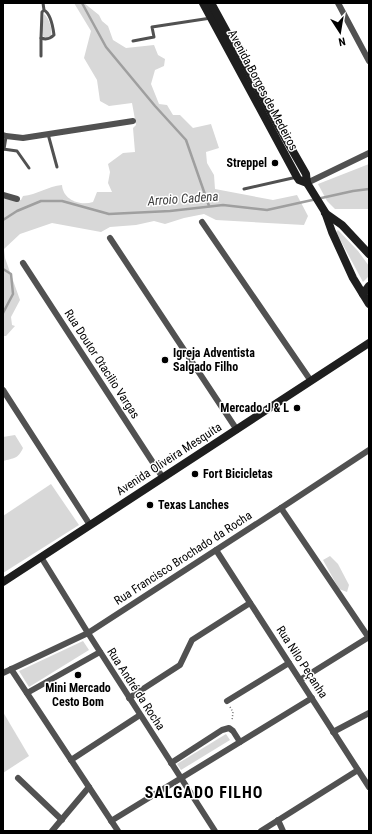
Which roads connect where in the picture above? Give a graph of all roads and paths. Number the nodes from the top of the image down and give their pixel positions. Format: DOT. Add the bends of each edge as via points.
graph roads {
  1 [pos="43,3"];
  2 [pos="203,3"];
  3 [pos="211,3"];
  4 [pos="338,3"];
  5 [pos="44,10"];
  6 [pos="211,18"];
  7 [pos="41,38"];
  8 [pos="133,40"];
  9 [pos="41,56"];
  10 [pos="369,61"];
  11 [pos="133,121"];
  12 [pos="48,134"];
  13 [pos="4,136"];
  14 [pos="4,149"];
  15 [pos="369,153"];
  16 [pos="57,167"];
  17 [pos="29,168"];
  18 [pos="297,177"];
  19 [pos="308,186"];
  20 [pos="244,189"];
  21 [pos="3,195"];
  22 [pos="17,199"];
  23 [pos="324,212"];
  24 [pos="202,222"];
  25 [pos="110,238"];
  26 [pos="369,254"];
  27 [pos="23,263"];
  28 [pos="369,286"];
  29 [pos="363,294"];
  30 [pos="369,304"];
  31 [pos="369,344"];
  32 [pos="311,381"];
  33 [pos="3,390"];
  34 [pos="237,430"];
  35 [pos="369,450"];
  36 [pos="163,478"];
  37 [pos="281,508"];
  38 [pos="90,525"];
  39 [pos="216,550"];
  40 [pos="41,558"];
  41 [pos="3,582"];
  42 [pos="250,603"];
  43 [pos="88,633"];
  44 [pos="369,638"];
  45 [pos="100,652"];
  46 [pos="289,663"];
  47 [pos="11,669"];
  48 [pos="3,673"];
  49 [pos="300,680"];
  50 [pos="27,694"];
  51 [pos="129,698"];
  52 [pos="312,698"];
  53 [pos="227,701"];
  54 [pos="369,713"];
  55 [pos="140,715"];
  56 [pos="229,728"];
  57 [pos="334,732"];
  58 [pos="240,742"];
  59 [pos="71,760"];
  60 [pos="171,763"];
  61 [pos="358,770"];
  62 [pos="18,778"];
  63 [pos="181,778"];
  64 [pos="89,787"];
  65 [pos="369,787"];
  66 [pos="62,820"];
  67 [pos="278,820"];
  68 [pos="111,821"];
  69 [pos="52,831"];
  70 [pos="118,831"];
  71 [pos="214,831"];
  72 [pos="261,831"];
  73 [pos="283,831"];
  1 -- 5 [label="lane"];
  2 -- 6 [label="main road, Avenida Borges de Medeiros"];
  3 -- 19 [label="main road, Avenida Borges de Medeiros" via="306,174"];
  4 -- 10 [label="street"];
  5 -- 7 [label="lane"];
  5 -- 7 [label="lane" via="49,17 54,35 45,40"];
  6 -- 8 [label="lane" via="152,28 154,37"];
  6 -- 18 [label="main road, Avenida Borges de Medeiros"];
  7 -- 9 [label="lane"];
  11 -- 12 [label="street"];
  12 -- 13 [label="street" via="23,138"];
  12 -- 16 [label="lane"];
  13 -- 14 [label="lane"];
  14 -- 17 [label="lane" via="18,151"];
  15 -- 19 [label="street"];
  18 -- 19 [label="main road, Avenida Borges de Medeiros"];
  18 -- 20 [label="lane"];
  19 -- 23 [label="main road, Avenida Borges de Medeiros"];
  21 -- 22 [label="street"];
  23 -- 26 [label="main road, Avenida Borges de Medeiros" via="342,225"];
  23 -- 29 [label="main road, Avenida Borges de Medeiros" via="353,278"];
  24 -- 32 [label="street"];
  25 -- 34 [label="street"];
  27 -- 36 [label="street, Rua Doutor Otacilio Vargas"];
  28 -- 29 [label="main road"];
  29 -- 30 [label="main road, Avenida Borges de Medeiros"];
  31 -- 32 [label="main road, Avenida Oliveira Mesquita"];
  32 -- 34 [label="main road, Avenida Oliveira Mesquita"];
  33 -- 38 [label="street"];
  34 -- 36 [label="main road, Avenida Oliveira Mesquita"];
  35 -- 37 [label="street, Rua Francisco Brochado da Rocha"];
  36 -- 38 [label="main road, Avenida Oliveira Mesquita"];
  37 -- 39 [label="street, Rua Francisco Brochado da Rocha"];
  37 -- 44 [label="street"];
  38 -- 40 [label="main road, Avenida Oliveira Mesquita"];
  39 -- 42 [label="street, Rua Nilo Peçanha"];
  39 -- 43 [label="street, Rua Francisco Brochado da Rocha"];
  40 -- 41 [label="main road, Avenida Oliveira Mesquita"];
  40 -- 43 [label="street, Rua André da Rocha"];
  42 -- 46 [label="street, Rua Nilo Peçanha"];
  42 -- 51 [label="street" via="192,640 180,665"];
  43 -- 45 [label="street, Rua André da Rocha"];
  43 -- 47 [label="street, Rua Francisco Brochado da Rocha"];
  44 -- 49 [label="street"];
  45 -- 50 [label="street"];
  45 -- 51 [label="street, Rua André da Rocha"];
  46 -- 49 [label="street, Rua Nilo Peçanha"];
  46 -- 53 [label="street"];
  47 -- 48 [label="street, Rua Francisco Brochado da Rocha"];
  47 -- 50 [label="street"];
  49 -- 52 [label="street, Rua Nilo Peçanha"];
  50 -- 59 [label="street"];
  51 -- 55 [label="street, Rua André da Rocha"];
  52 -- 57 [label="street, Rua Nilo Peçanha"];
  52 -- 58 [label="street"];
  53 -- 56 [label="path" via="233,712"];
  54 -- 57 [label="street"];
  55 -- 59 [label="street"];
  55 -- 60 [label="street, Rua André da Rocha"];
  56 -- 58 [label="street"];
  56 -- 60 [label="street"];
  57 -- 61 [label="street, Rua Nilo Peçanha"];
  58 -- 63 [label="street"];
  59 -- 64 [label="street"];
  60 -- 63 [label="street, Rua André da Rocha"];
  61 -- 65 [label="street, Rua Nilo Peçanha"];
  61 -- 67 [label="street"];
  62 -- 66 [label="street"];
  63 -- 68 [label="street"];
  63 -- 71 [label="street, Rua André da Rocha"];
  64 -- 66 [label="street"];
  64 -- 68 [label="street"];
  66 -- 69 [label="street"];
  67 -- 72 [label="street"];
  67 -- 73 [label="street"];
  68 -- 70 [label="street"];
}
